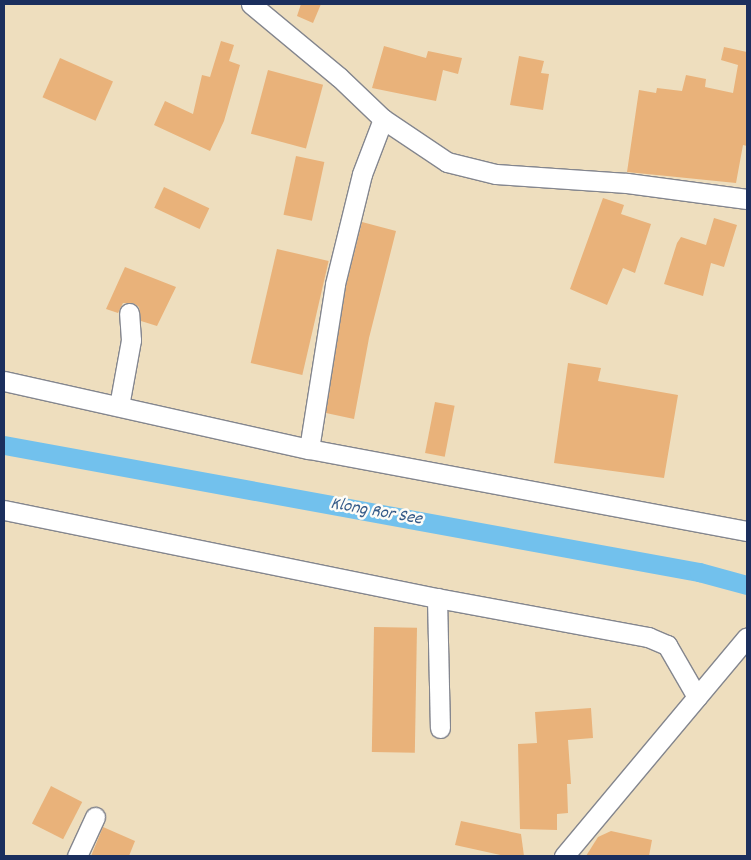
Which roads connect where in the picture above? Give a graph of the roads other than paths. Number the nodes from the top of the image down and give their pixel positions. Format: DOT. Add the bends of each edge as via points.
graph roads {
  1 [pos="251,4"];
  2 [pos="383,118"];
  3 [pos="747,199"];
  4 [pos="129,313"];
  5 [pos="4,381"];
  6 [pos="119,406"];
  7 [pos="309,449"];
  8 [pos="4,510"];
  9 [pos="747,531"];
  10 [pos="437,598"];
  11 [pos="743,642"];
  12 [pos="697,697"];
  13 [pos="440,728"];
  14 [pos="94,817"];
  15 [pos="77,856"];
  16 [pos="564,856"];
  1 -- 2 [label="street"];
  2 -- 3 [label="street" via="436,157 467,169 707,192"];
  2 -- 7 [label="street" via="362,174 334,284"];
  4 -- 6 [label="street" via="131,340"];
  5 -- 6 [label="street"];
  6 -- 7 [label="street"];
  7 -- 9 [label="street"];
  8 -- 10 [label="street"];
  10 -- 12 [label="street" via="659,640 667,645"];
  10 -- 13 [label="street"];
  11 -- 12 [label="street"];
  12 -- 16 [label="street"];
  14 -- 15 [label="street"];
}
